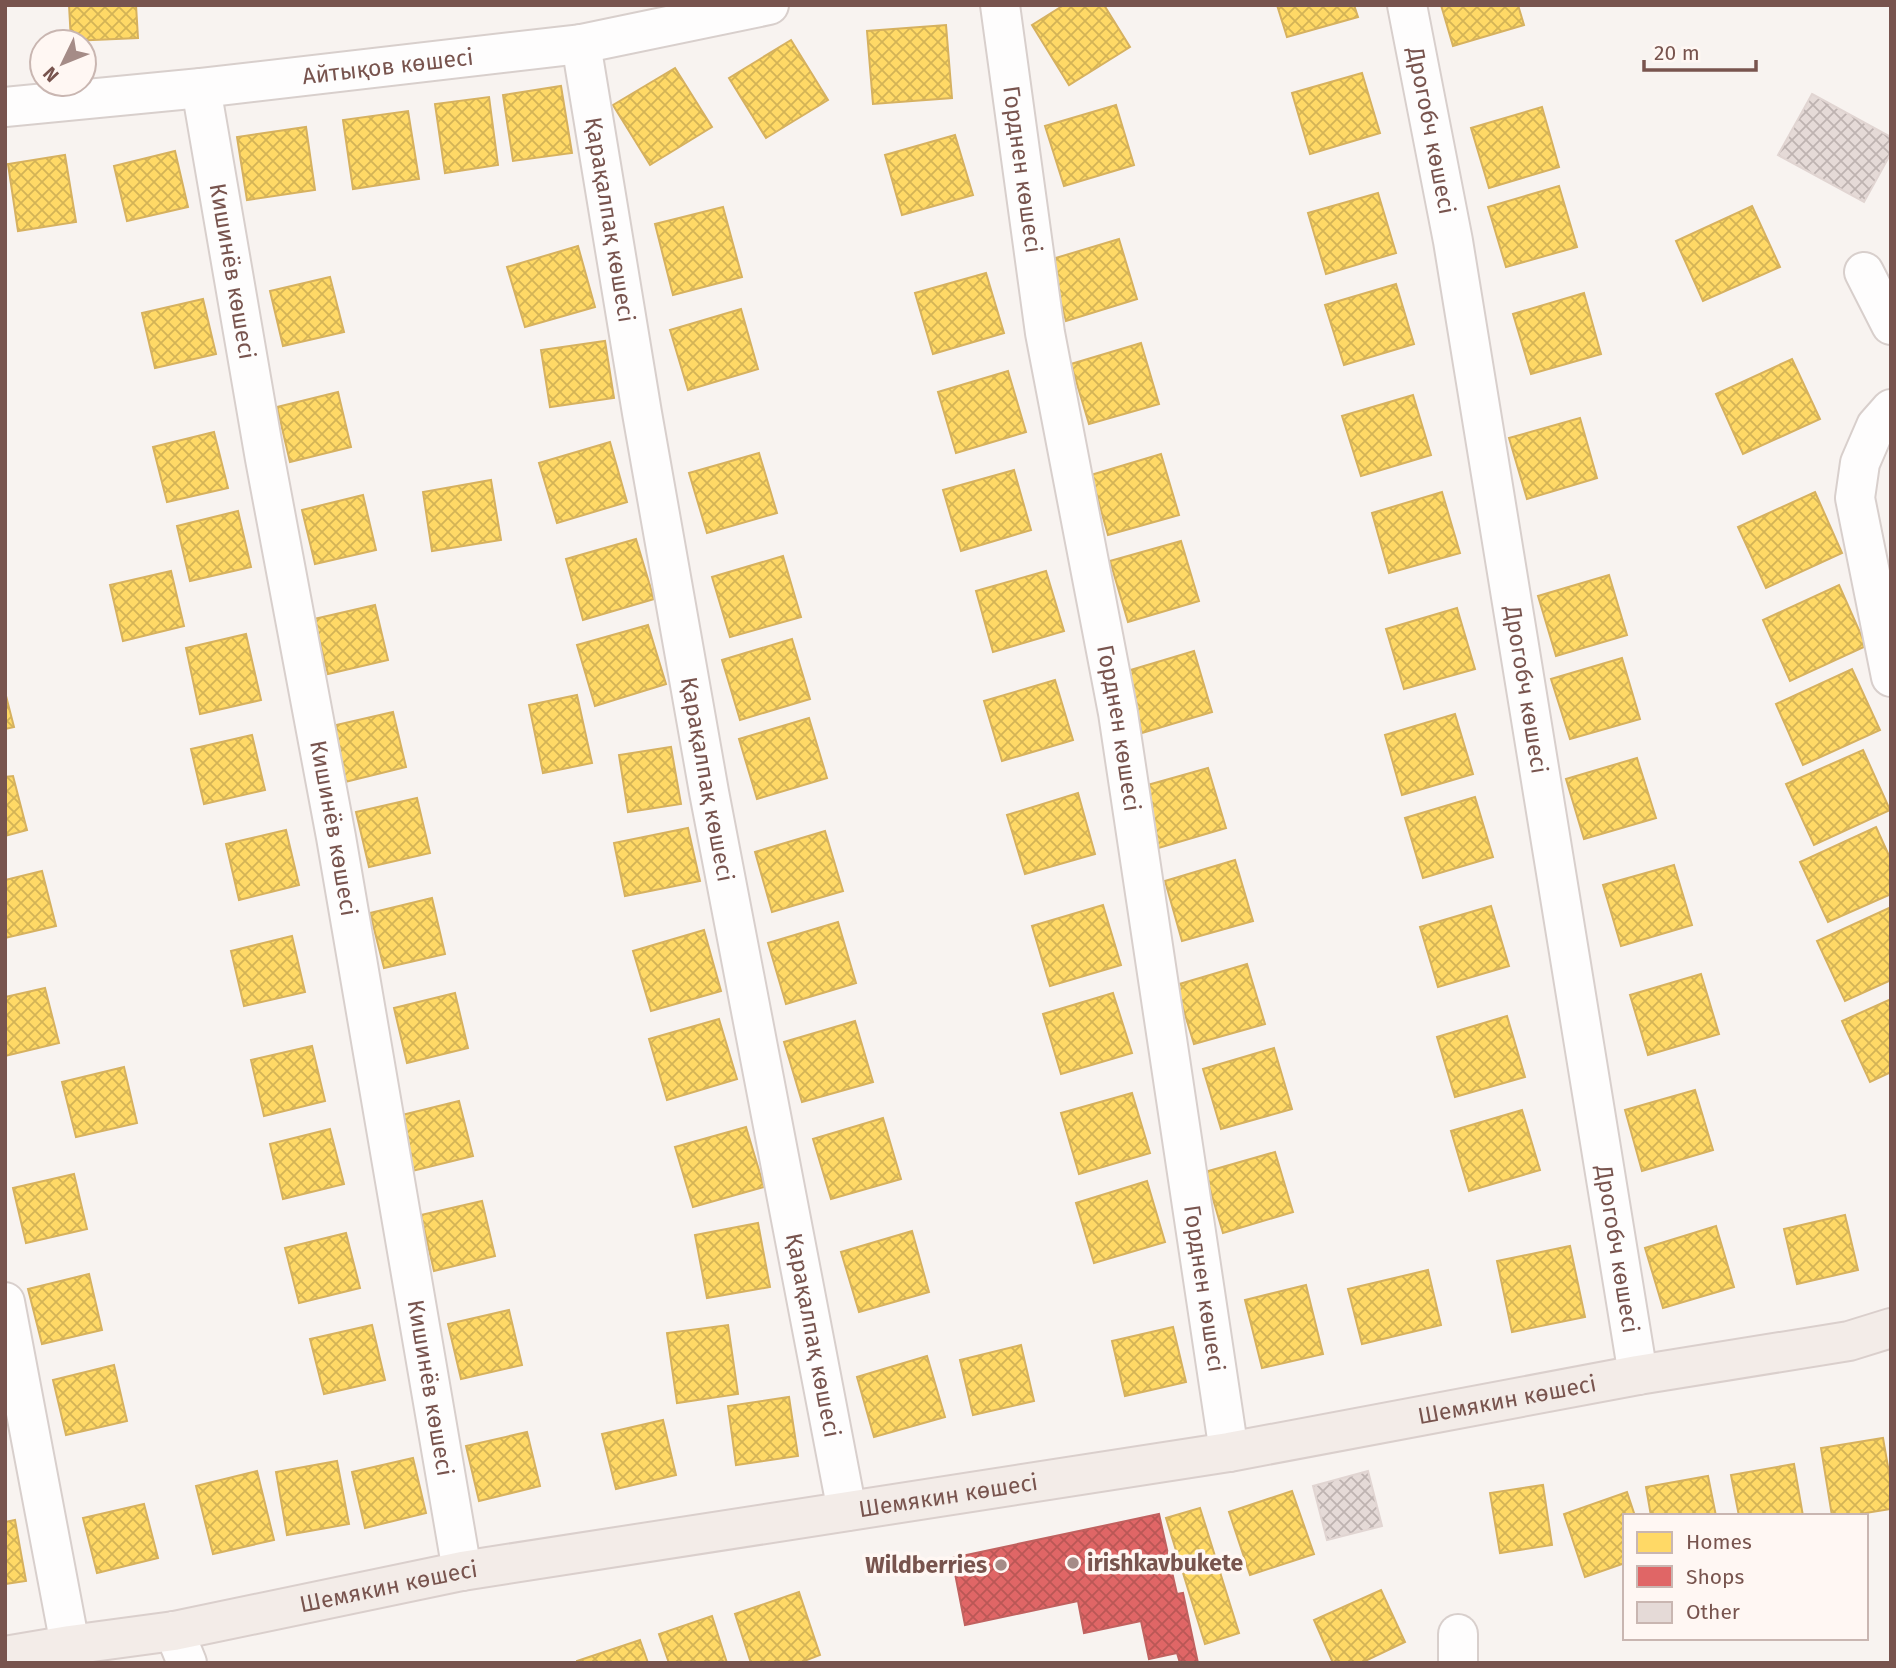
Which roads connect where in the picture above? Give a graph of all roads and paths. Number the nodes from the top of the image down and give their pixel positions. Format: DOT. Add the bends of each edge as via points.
graph roads {
  1 [pos="769,5"];
  2 [pos="1000,5"];
  3 [pos="1407,5"];
  4 [pos="581,44"];
  5 [pos="201,88"];
  6 [pos="5,107"];
  7 [pos="1864,272"];
  8 [pos="1891,325"];
  9 [pos="1891,409"];
  10 [pos="1891,677"];
  11 [pos="5,1302"];
  12 [pos="1891,1328"];
  13 [pos="1638,1375"];
  14 [pos="1229,1452"];
  15 [pos="847,1511"];
  16 [pos="462,1571"];
  17 [pos="70,1645"];
  18 [pos="181,1647"];
  19 [pos="5,1656"];
  1 -- 4 [label="street, Айтықов көшесі"];
  2 -- 14 [label="street, Горднен көшесі" via="1045,333 1118,713"];
  3 -- 13 [label="street, Дрогобч көшесі" via="1453,241"];
  4 -- 5 [label="street, Айтықов көшесі"];
  4 -- 15 [label="street, Қарақалпақ көшесі" via="707,778"];
  5 -- 6 [label="street, Айтықов көшесі"];
  5 -- 16 [label="street, Кишинёв көшесі"];
  7 -- 8 [label="street"];
  9 -- 10 [label="street" via="1876,426 1860,463 1855,498"];
  11 -- 17 [label="street"];
  12 -- 13 [label="main road, Шемякин көшесі" via="1849,1341"];
  13 -- 14 [label="main road, Шемякин көшесі"];
  14 -- 15 [label="main road, Шемякин көшесі"];
  15 -- 16 [label="main road, Шемякин көшесі"];
  16 -- 18 [label="main road, Шемякин көшесі"];
  17 -- 18 [label="main road, Шемякин көшесі"];
  17 -- 19 [label="main road, Шемякин көшесі"];
}
